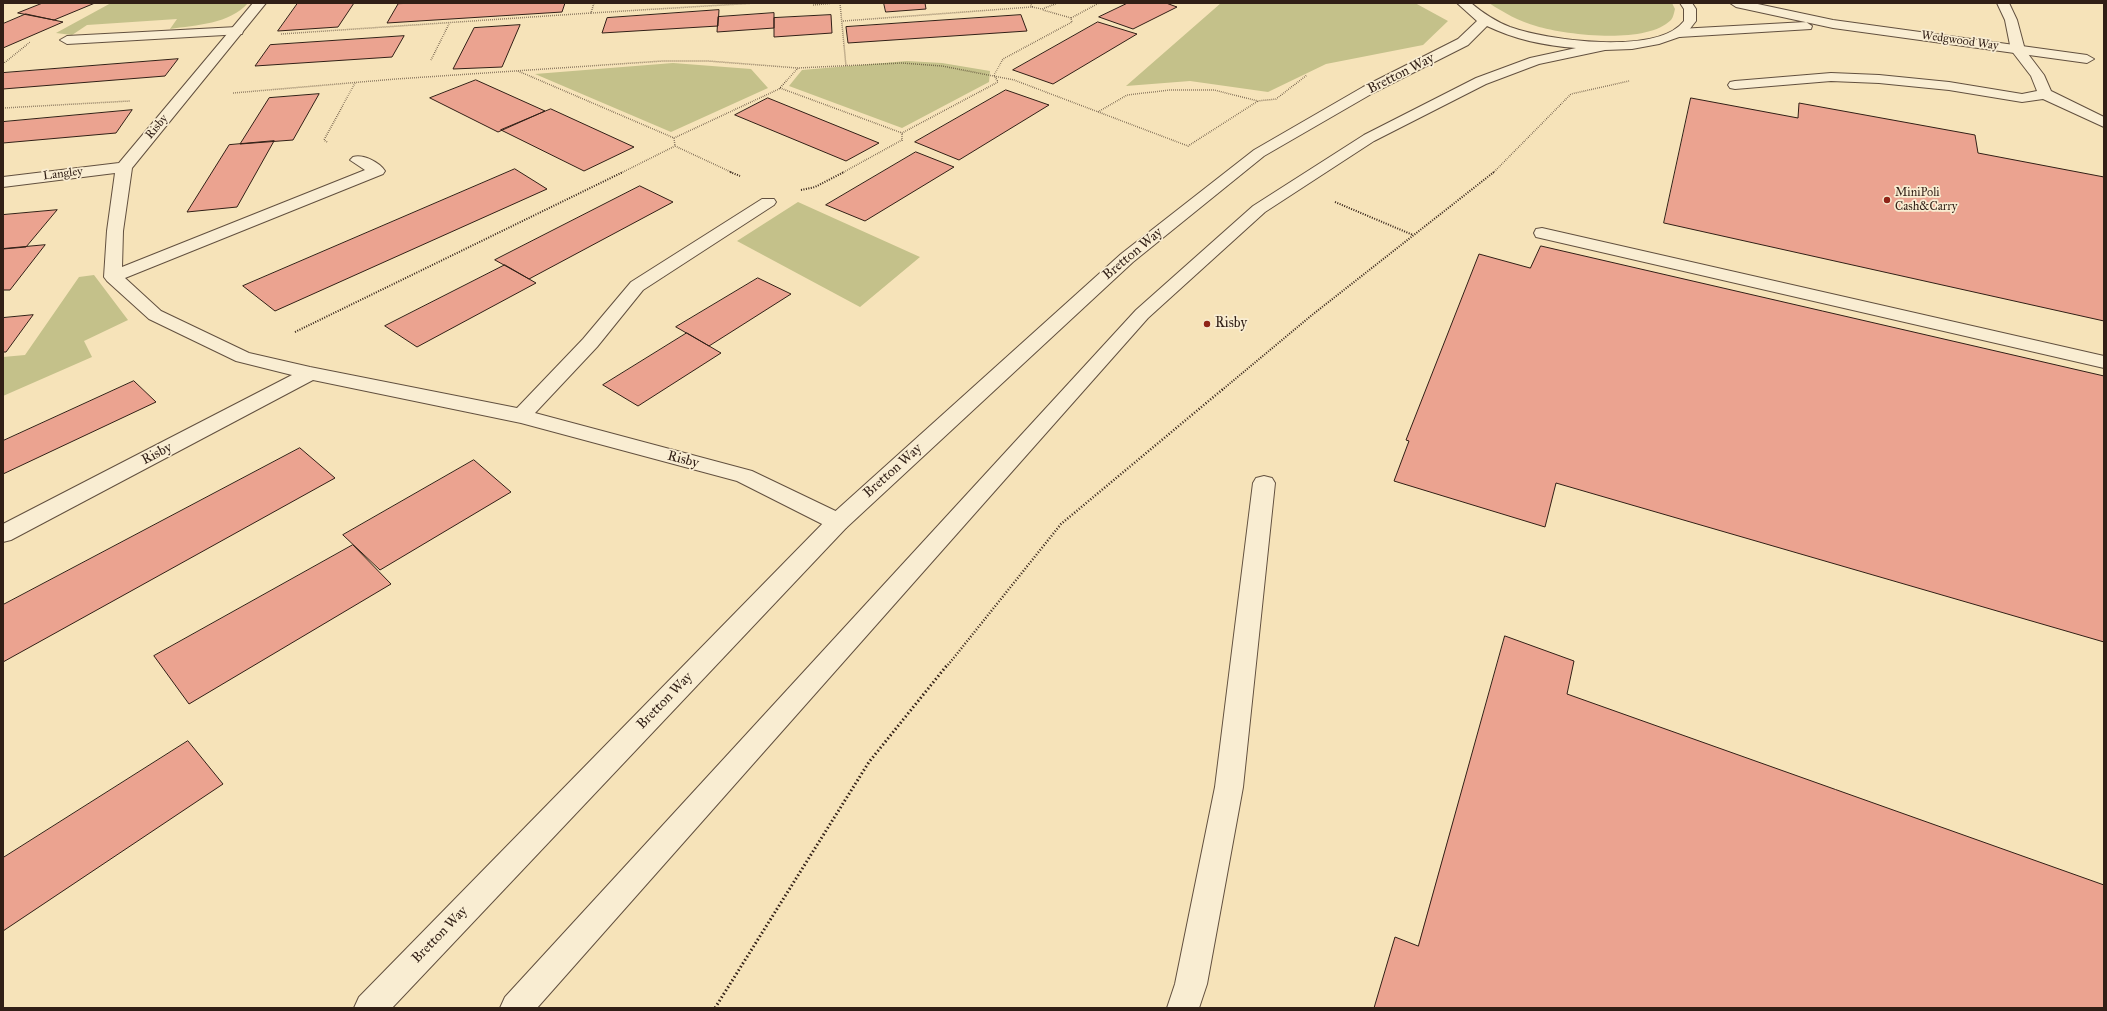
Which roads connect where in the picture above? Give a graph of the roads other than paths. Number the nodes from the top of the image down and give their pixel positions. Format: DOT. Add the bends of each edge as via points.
graph roads {
  1 [pos="260,3"];
  2 [pos="1463,3"];
  3 [pos="1686,3"];
  4 [pos="1736,3"];
  5 [pos="2003,3"];
  6 [pos="1486,20"];
  7 [pos="1833,24"];
  8 [pos="1679,33"];
  9 [pos="234,34"];
  10 [pos="67,40"];
  11 [pos="1601,47"];
  12 [pos="2018,50"];
  13 [pos="2087,59"];
  14 [pos="1735,85"];
  15 [pos="2045,94"];
  16 [pos="2064,103"];
  17 [pos="2104,106"];
  18 [pos="2104,123"];
  19 [pos="358,160"];
  20 [pos="124,167"];
  21 [pos="3,182"];
  22 [pos="774,198"];
  23 [pos="1542,233"];
  24 [pos="113,277"];
  25 [pos="2104,362"];
  26 [pos="310,373"];
  27 [pos="521,416"];
  28 [pos="1264,483"];
  29 [pos="838,522"];
  30 [pos="3,534"];
  31 [pos="370,1008"];
  32 [pos="516,1008"];
  33 [pos="1183,1008"];
  1 -- 9 [label="street, Risby"];
  2 -- 6 [label="street"];
  3 -- 8 [label="street" via="1690,9 1690,21"];
  4 -- 7 [label="street, Wedgwood Way"];
  5 -- 12 [label="street" via="2011,20"];
  6 -- 11 [label="street" via="1523,35"];
  6 -- 29 [label="street, Bretton Way" via="1463,42 1368,90 1259,153 1127,258"];
  7 -- 8 [label="street, Wedgwood Way"];
  7 -- 12 [label="street, Wedgwood Way"];
  8 -- 11 [label="street" via="1645,44"];
  9 -- 10 [label="street"];
  9 -- 20 [label="street, Risby"];
  11 -- 32 [label="street" via="1535,61 1481,81 1369,138 1259,209 1142,314"];
  12 -- 13 [label="street, Wedgwood Way"];
  12 -- 15 [label="street" via="2037,75"];
  14 -- 15 [label="street" via="1832,77 1949,86 2022,98"];
  15 -- 16 [label="street"];
  16 -- 17 [label="street"];
  16 -- 18 [label="street"];
  19 -- 24 [label="street" via="377,171"];
  20 -- 21 [label="street, Langley"];
  20 -- 24 [label="street" via="115,231"];
  22 -- 27 [label="street" via="637,286 590,343"];
  23 -- 25 [label="street"];
  24 -- 26 [label="street, Risby" via="155,315 243,357"];
  26 -- 27 [label="street, Risby"];
  26 -- 30 [label="street, Risby"];
  27 -- 29 [label="street, Risby" via="744,476"];
  28 -- 33 [label="street" via="1230,786 1191,984"];
  29 -- 31 [label="street, Bretton Way"];
}
